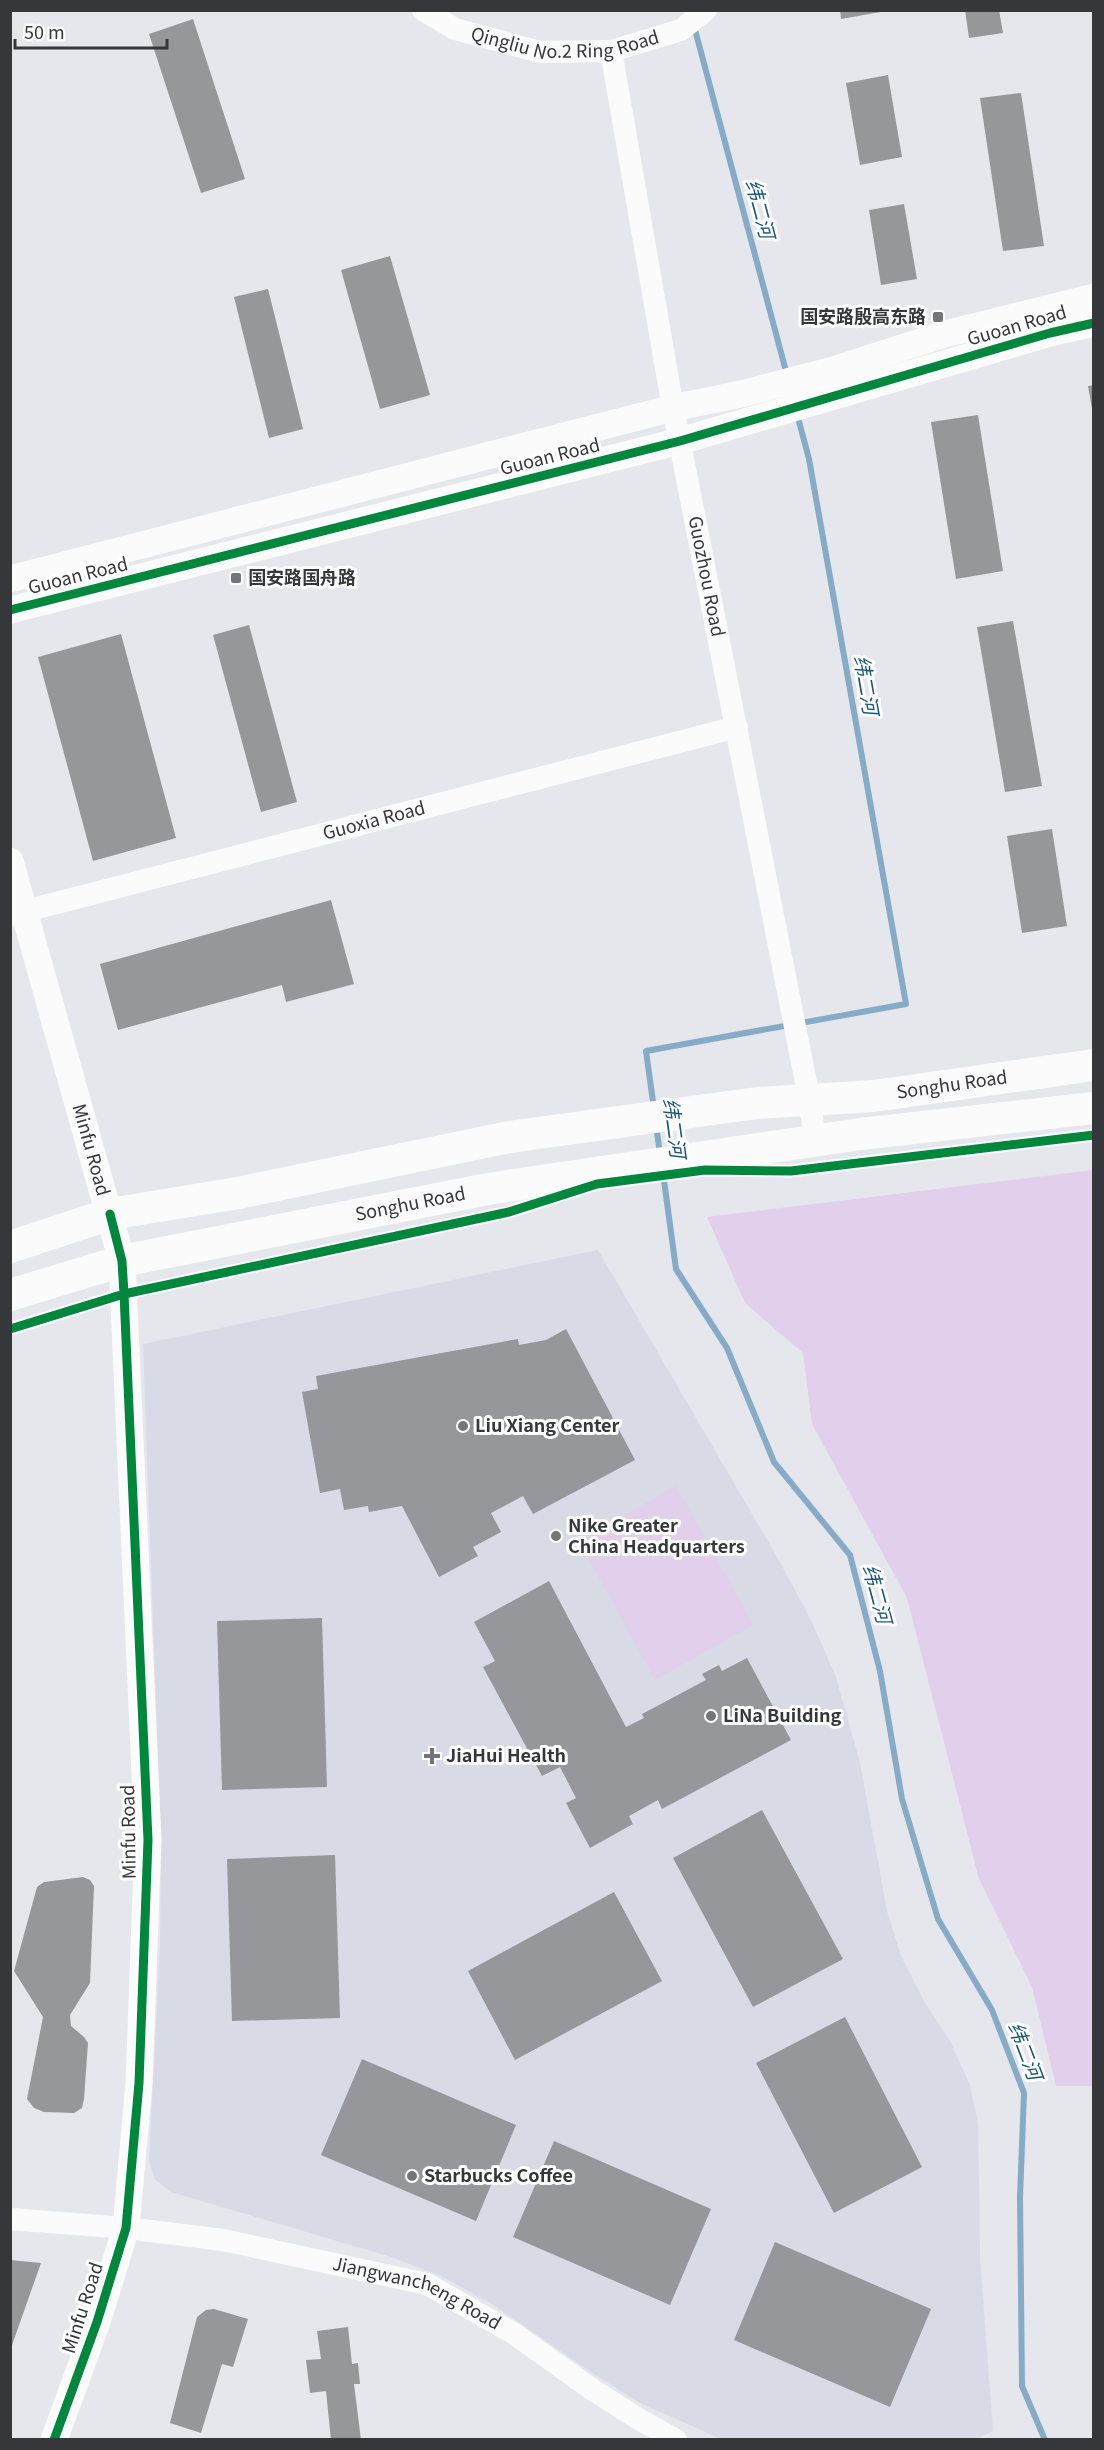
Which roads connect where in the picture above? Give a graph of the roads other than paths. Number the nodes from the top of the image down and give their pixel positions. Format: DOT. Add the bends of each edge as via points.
graph roads {
  1 [pos="423,10"];
  2 [pos="706,10"];
  3 [pos="611,51"];
  4 [pos="1094,297"];
  5 [pos="1094,323"];
  6 [pos="835,383"];
  7 [pos="745,407"];
  8 [pos="673,408"];
  9 [pos="680,441"];
  10 [pos="10,579"];
  11 [pos="10,610"];
  12 [pos="737,727"];
  13 [pos="10,861"];
  14 [pos="18,913"];
  15 [pos="1094,1065"];
  16 [pos="809,1099"];
  17 [pos="1094,1108"];
  18 [pos="815,1141"];
  19 [pos="110,1214"];
  20 [pos="10,1246"];
  21 [pos="122,1261"];
  22 [pos="10,1294"];
  23 [pos="10,2219"];
  24 [pos="126,2228"];
  25 [pos="54,2439"];
  26 [pos="676,2439"];
  1 -- 3 [label="street, Qingliu No.2 Ring Road" via="454,29 540,52"];
  2 -- 3 [label="street, Qingliu No.2 Ring Road" via="681,30"];
  3 -- 8 [label="street, Guozhou Road"];
  4 -- 6 [label="street, Guoan Road" via="945,334"];
  5 -- 6 [label="street, Guoan Road"];
  6 -- 7 [label="street, Guoan Road"];
  7 -- 8 [label="street, Guoan Road"];
  7 -- 9 [label="street, Guoan Road"];
  8 -- 9 [label="street, Guozhou Road"];
  8 -- 10 [label="street, Guoan Road"];
  9 -- 11 [label="street, Guoan Road"];
  9 -- 12 [label="street, Guozhou Road"];
  12 -- 14 [label="street, Guoxia Road"];
  12 -- 16 [label="street, Guozhou Road"];
  13 -- 14 [label="street, Minfu Road"];
  14 -- 19 [label="street, Minfu Road"];
  15 -- 16 [label="main road, Songhu Road" via="874,1096"];
  16 -- 18 [label="street"];
  16 -- 19 [label="main road, Songhu Road" via="510,1137 238,1193"];
  17 -- 18 [label="main road, Songhu Road"];
  18 -- 21 [label="main road, Songhu Road" via="488,1189"];
  19 -- 20 [label="main road, Songhu Road"];
  19 -- 21 [label="street, Minfu Road"];
  21 -- 22 [label="main road, Songhu Road"];
  21 -- 24 [label="street, Minfu Road" via="148,1840 140,2082"];
  23 -- 24 [label="street, Jiangwancheng Road"];
  24 -- 25 [label="street, Minfu Road"];
  24 -- 26 [label="street, Jiangwancheng Road" via="223,2240 426,2284 513,2333 636,2418"];
}
